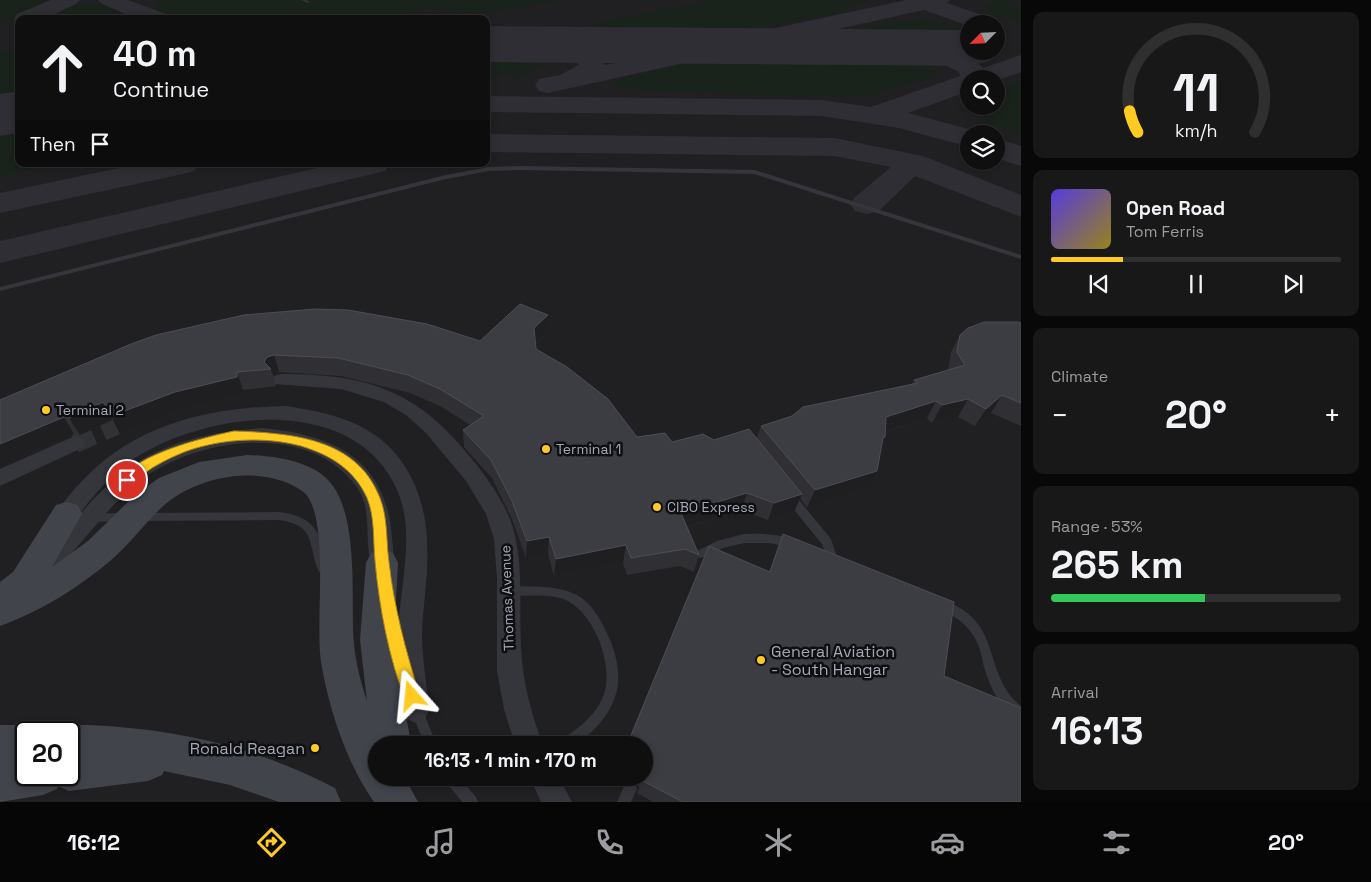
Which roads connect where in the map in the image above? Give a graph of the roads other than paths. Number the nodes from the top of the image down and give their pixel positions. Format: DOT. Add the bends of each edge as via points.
graph roads {
  1 [pos="302,0"];
  2 [pos="308,2"];
  3 [pos="1021,257"];
  4 [pos="0,290"];
  5 [pos="280,380"];
  6 [pos="75,443"];
  7 [pos="0,478"];
  8 [pos="785,490"];
  9 [pos="79,516"];
  10 [pos="135,517"];
  11 [pos="799,547"];
  12 [pos="816,553"];
  13 [pos="701,554"];
  14 [pos="382,563"];
  15 [pos="8,587"];
  16 [pos="509,591"];
  17 [pos="936,601"];
  18 [pos="0,611"];
  19 [pos="337,626"];
  20 [pos="416,710"];
  21 [pos="1021,714"];
  22 [pos="391,736"];
  23 [pos="427,736"];
  24 [pos="526,736"];
  25 [pos="576,736"];
  26 [pos="0,744"];
  27 [pos="15,744"];
  28 [pos="80,744"];
  29 [pos="368,750"];
  30 [pos="204,757"];
  31 [pos="80,769"];
  32 [pos="15,780"];
  33 [pos="0,782"];
  34 [pos="387,786"];
  35 [pos="399,786"];
  36 [pos="458,786"];
  37 [pos="548,786"];
  38 [pos="321,802"];
  39 [pos="398,802"];
  40 [pos="402,802"];
  41 [pos="471,802"];
  42 [pos="557,802"];
  1 -- 2 [label="lane"];
  3 -- 4 [label="lane" via="755,172 509,168 442,178"];
  5 -- 16 [label="street, Thomas Avenue" via="342,382 369,388 393,398 442,436 485,493 505,536"];
  6 -- 7 [label="street"];
  8 -- 12 [label="lane" via="827,542 837,562"];
  9 -- 10 [label="lane"];
  9 -- 14 [label="street" via="147,465 168,454 223,437 255,435 286,438 333,452 361,475 376,507"];
  9 -- 15 [label="main road"];
  9 -- 20 [label="street" via="95,480 127,454 161,434 202,421 239,413 283,412 324,420 353,432 389,461 403,482 413,512 415,557 410,642"];
  10 -- 18 [label="main road" via="84,562"];
  10 -- 19 [label="lane" via="280,516 303,522 314,537"];
  10 -- 19 [label="main road" via="168,486 214,469 263,467 308,480 320,491 332,520"];
  11 -- 13 [label="lane" via="764,539 730,541 712,545"];
  14 -- 20 [label="lane" via="398,652"];
  14 -- 22 [label="main road" via="377,640"];
  16 -- 24 [label="street, Thomas Avenue" via="510,667 516,706"];
  16 -- 25 [label="lane" via="571,597 592,614 599,628 611,666 611,693 599,714"];
  17 -- 21 [label="lane" via="958,611 970,621 987,650 994,678 1004,699"];
  19 -- 29 [label="main road" via="347,693"];
  20 -- 23 [label="lane"];
  26 -- 27 [label="main road"];
  28 -- 30 [label="main road" via="126,746"];
  30 -- 31 [label="main road"];
  30 -- 38 [label="main road" via="257,773"];
  32 -- 33 [label="main road"];
  34 -- 39 [label="main road"];
  35 -- 40 [label="main road"];
  36 -- 41 [label="lane"];
  37 -- 42 [label="street"];
}
